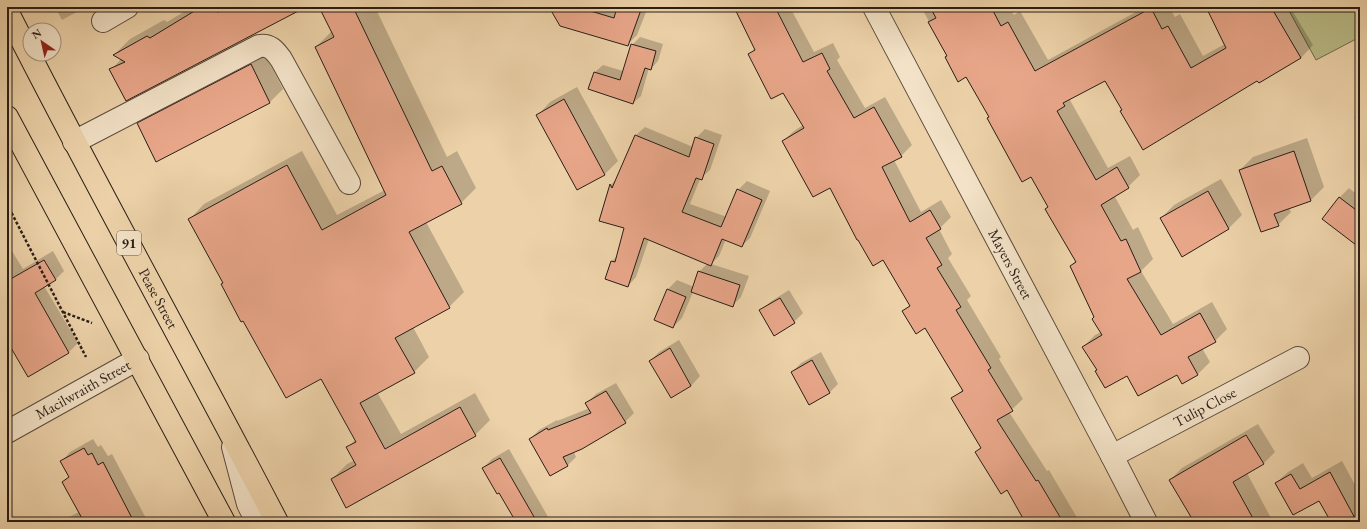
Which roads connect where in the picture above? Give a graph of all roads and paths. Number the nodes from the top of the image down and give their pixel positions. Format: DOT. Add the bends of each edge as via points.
graph roads {
  1 [pos="127,7"];
  2 [pos="874,7"];
  3 [pos="7,11"];
  4 [pos="103,21"];
  5 [pos="7,117"];
  6 [pos="74,142"];
  7 [pos="349,183"];
  8 [pos="7,204"];
  9 [pos="86,357"];
  10 [pos="1298,358"];
  11 [pos="138,359"];
  12 [pos="227,427"];
  13 [pos="7,432"];
  14 [pos="1112,456"];
  15 [pos="224,522"];
  16 [pos="257,522"];
  17 [pos="277,522"];
  18 [pos="1146,522"];
  1 -- 4 [label="street"];
  2 -- 14 [label="street, Mayers Street"];
  3 -- 6 [label="main road, Pease Street / 91"];
  5 -- 11 [label="main road"];
  6 -- 7 [label="street" via="265,44 281,59"];
  6 -- 12 [label="main road, Pease Street / 91"];
  8 -- 9 [label="path"];
  10 -- 14 [label="street, Tulip Close"];
  11 -- 13 [label="street, Macilwraith Street"];
  11 -- 15 [label="main road"];
  12 -- 16 [label="street" via="248,504"];
  12 -- 17 [label="main road, Pease Street / 91"];
  14 -- 18 [label="street, Mayers Street"];
}
